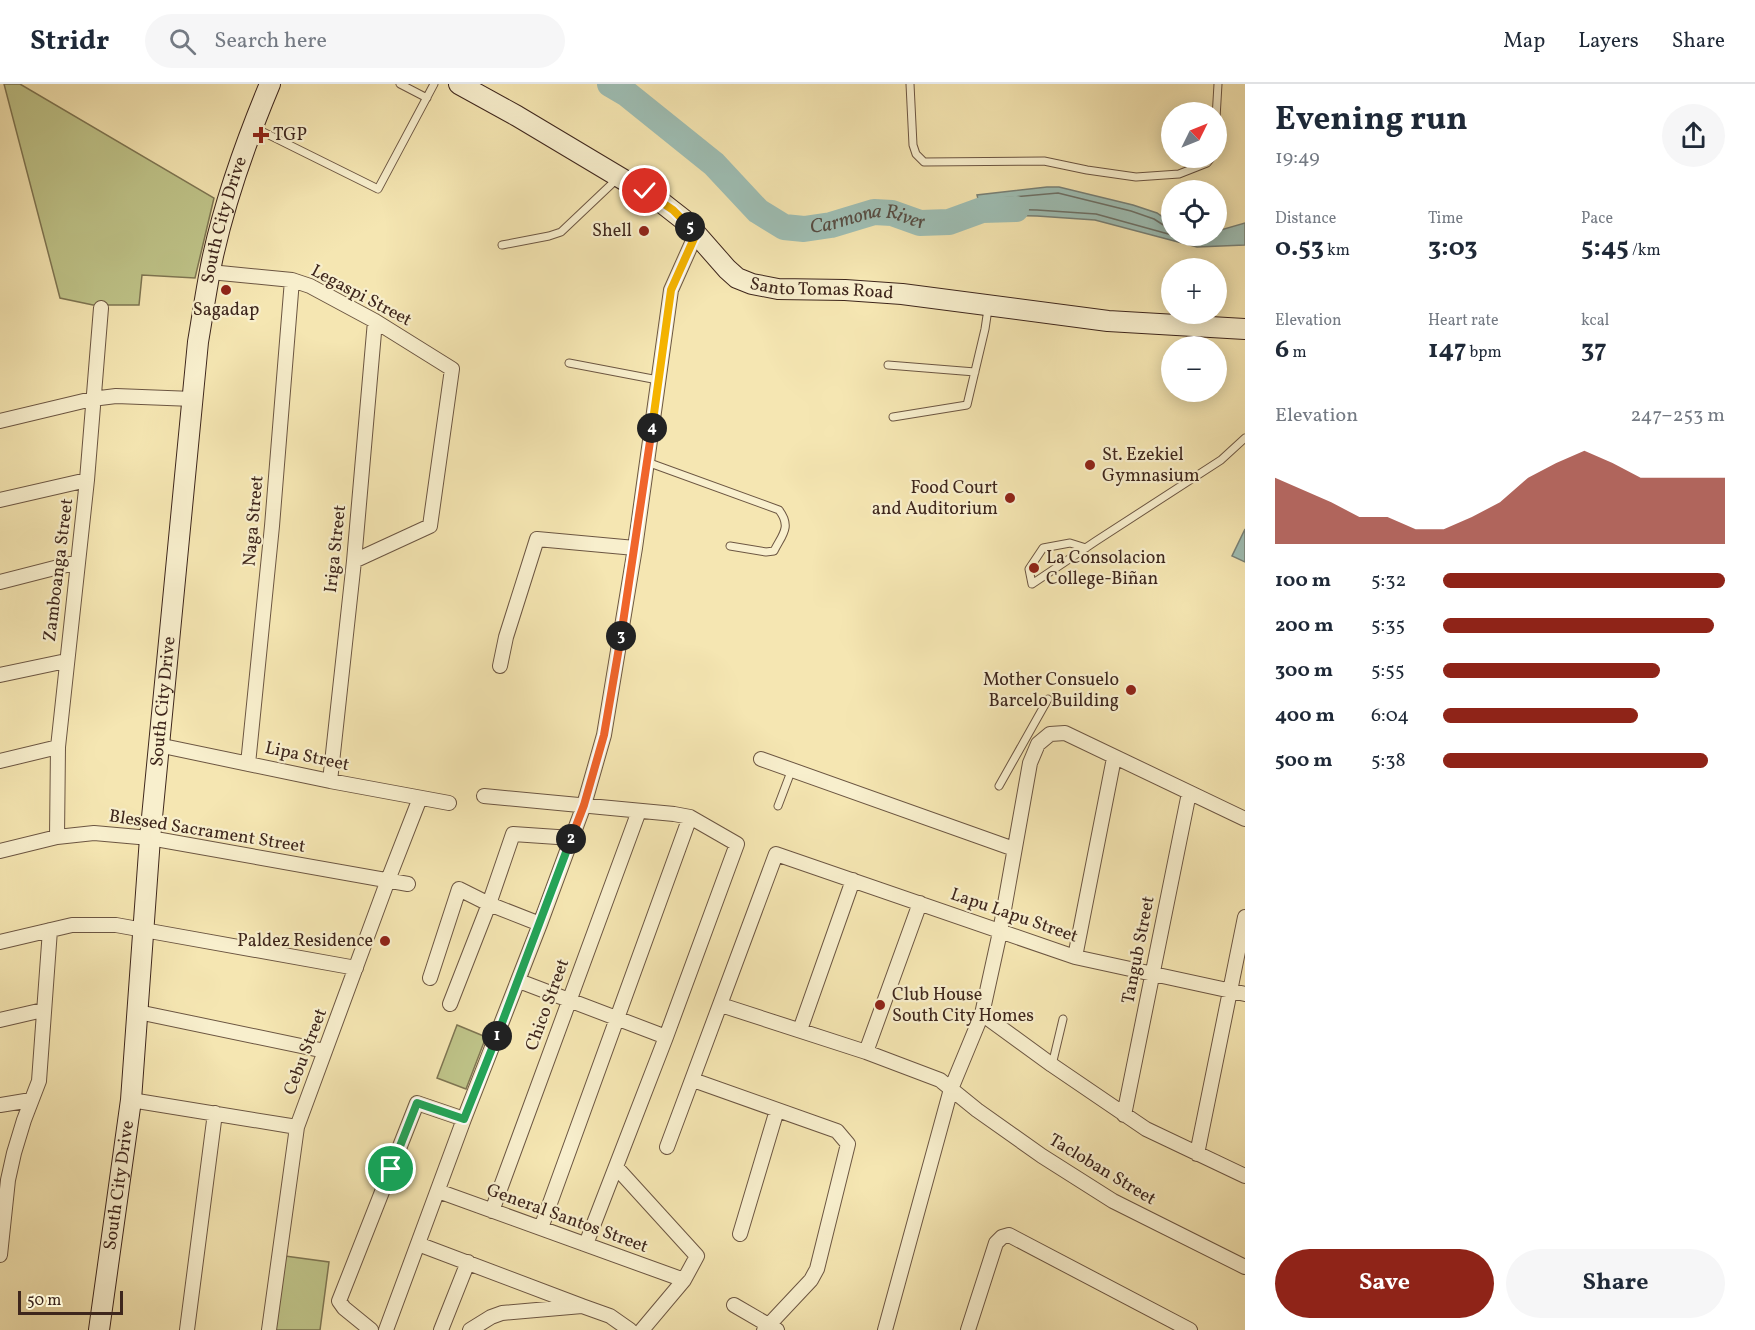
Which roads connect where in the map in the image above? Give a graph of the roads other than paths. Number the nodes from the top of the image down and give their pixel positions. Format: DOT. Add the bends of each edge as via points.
graph roads {
  1 [pos="270,84"];
  2 [pos="400,84"];
  3 [pos="434,84"];
  4 [pos="459,84"];
  5 [pos="910,84"];
  6 [pos="1218,84"];
  7 [pos="427,98"];
  8 [pos="1217,102"];
  9 [pos="253,127"];
  10 [pos="1194,168"];
  11 [pos="620,177"];
  12 [pos="696,234"];
  13 [pos="502,245"];
  14 [pos="210,272"];
  15 [pos="292,280"];
  16 [pos="988,306"];
  17 [pos="101,308"];
  18 [pos="375,321"];
  19 [pos="1245,329"];
  20 [pos="569,363"];
  21 [pos="888,365"];
  22 [pos="975,372"];
  23 [pos="658,380"];
  24 [pos="92,399"];
  25 [pos="193,399"];
  26 [pos="893,417"];
  27 [pos="0,421"];
  28 [pos="1245,438"];
  29 [pos="647,462"];
  30 [pos="87,480"];
  31 [pos="0,500"];
  32 [pos="729,546"];
  33 [pos="635,548"];
  34 [pos="1086,548"];
  35 [pos="354,561"];
  36 [pos="78,562"];
  37 [pos="0,582"];
  38 [pos="66,661"];
  39 [pos="500,666"];
  40 [pos="0,675"];
  41 [pos="1048,699"];
  42 [pos="1029,732"];
  43 [pos="1043,740"];
  44 [pos="158,745"];
  45 [pos="58,747"];
  46 [pos="1114,758"];
  47 [pos="761,759"];
  48 [pos="0,761"];
  49 [pos="248,764"];
  50 [pos="792,769"];
  51 [pos="330,781"];
  52 [pos="999,786"];
  53 [pos="1189,794"];
  54 [pos="484,796"];
  55 [pos="420,798"];
  56 [pos="449,803"];
  57 [pos="584,805"];
  58 [pos="778,806"];
  59 [pos="639,811"];
  60 [pos="690,817"];
  61 [pos="1245,819"];
  62 [pos="57,837"];
  63 [pos="572,837"];
  64 [pos="150,838"];
  65 [pos="1014,849"];
  66 [pos="0,851"];
  67 [pos="388,880"];
  68 [pos="854,880"];
  69 [pos="408,884"];
  70 [pos="920,903"];
  71 [pos="489,904"];
  72 [pos="1245,917"];
  73 [pos="540,924"];
  74 [pos="145,928"];
  75 [pos="50,930"];
  76 [pos="1000,932"];
  77 [pos="0,942"];
  78 [pos="1075,957"];
  79 [pos="357,968"];
  80 [pos="1152,975"];
  81 [pos="430,978"];
  82 [pos="519,981"];
  83 [pos="1238,992"];
  84 [pos="569,999"];
  85 [pos="450,1004"];
  86 [pos="721,1005"];
  87 [pos="43,1010"];
  88 [pos="138,1012"];
  89 [pos="982,1014"];
  90 [pos="616,1017"];
  91 [pos="1063,1018"];
  92 [pos="0,1020"];
  93 [pos="800,1030"];
  94 [pos="666,1037"];
  95 [pos="325,1051"];
  96 [pos="866,1052"];
  97 [pos="1052,1065"];
  98 [pos="693,1080"];
  99 [pos="951,1089"];
  100 [pos="31,1100"];
  101 [pos="130,1100"];
  102 [pos="0,1105"];
  103 [pos="777,1110"];
  104 [pos="215,1113"];
  105 [pos="1124,1115"];
  106 [pos="464,1119"];
  107 [pos="297,1127"];
  108 [pos="667,1147"];
  109 [pos="1197,1154"];
  110 [pos="616,1167"];
  111 [pos="1245,1176"];
  112 [pos="438,1191"];
  113 [pos="492,1211"];
  114 [pos="541,1228"];
  115 [pos="740,1234"];
  116 [pos="418,1244"];
  117 [pos="586,1244"];
  118 [pos="0,1256"];
  119 [pos="468,1262"];
  120 [pos="1245,1267"];
  121 [pos="684,1280"];
  122 [pos="734,1305"];
  123 [pos="582,1306"];
  124 [pos="770,1328"];
  125 [pos="99,1330"];
  126 [pos="187,1330"];
  127 [pos="269,1330"];
  128 [pos="371,1330"];
  129 [pos="386,1330"];
  130 [pos="441,1330"];
  131 [pos="470,1330"];
  132 [pos="630,1330"];
  133 [pos="642,1330"];
  134 [pos="885,1330"];
  135 [pos="968,1330"];
  136 [pos="1190,1330"];
  1 -- 9 [label="street, South City Drive"];
  2 -- 7 [label="lane"];
  3 -- 7 [label="lane"];
  4 -- 11 [label="street, Santo Tomas Road"];
  5 -- 10 [label="lane" via="913,145 924,162 1044,161 1136,177 1179,174"];
  6 -- 8 [label="lane"];
  7 -- 9 [label="lane" via="378,189"];
  9 -- 14 [label="street, South City Drive" via="222,219"];
  11 -- 12 [label="street, Santo Tomas Road" via="661,202"];
  11 -- 13 [label="lane" via="561,232"];
  12 -- 16 [label="street, Santo Tomas Road" via="737,278 765,288 889,293"];
  12 -- 23 [label="street" via="671,290"];
  14 -- 15 [label="street, Legaspi Street"];
  14 -- 25 [label="street, South City Drive"];
  15 -- 18 [label="street, Legaspi Street"];
  15 -- 49 [label="street, Naga Street"];
  16 -- 19 [label="street, Santo Tomas Road" via="1108,321"];
  16 -- 22 [label="lane"];
  17 -- 24 [label="street, Zamboanga Street"];
  18 -- 35 [label="street, Iriga Street"];
  18 -- 35 [label="street, Legaspi Street" via="452,369 430,526"];
  20 -- 23 [label="lane"];
  21 -- 22 [label="lane"];
  22 -- 26 [label="lane" via="967,405"];
  23 -- 29 [label="street"];
  24 -- 25 [label="street"];
  24 -- 27 [label="street"];
  24 -- 30 [label="street, Zamboanga Street"];
  25 -- 44 [label="street, South City Drive"];
  28 -- 34 [label="lane" via="1221,460"];
  29 -- 32 [label="lane" via="779,510 786,519 774,551"];
  29 -- 33 [label="street"];
  30 -- 31 [label="street"];
  30 -- 36 [label="street, Zamboanga Street"];
  33 -- 39 [label="street" via="537,538"];
  33 -- 57 [label="street" via="604,735"];
  34 -- 34 [label="lane" via="1041,578 1032,584 1029,569 1043,548 1070,543"];
  35 -- 51 [label="street, Iriga Street"];
  36 -- 37 [label="street"];
  36 -- 38 [label="street, Zamboanga Street"];
  38 -- 40 [label="street"];
  38 -- 45 [label="street, Zamboanga Street"];
  41 -- 42 [label="lane"];
  42 -- 43 [label="lane"];
  42 -- 52 [label="lane"];
  43 -- 46 [label="street" via="1050,734 1065,733"];
  43 -- 65 [label="street" via="1030,763"];
  44 -- 49 [label="street, Lipa Street"];
  44 -- 64 [label="street, South City Drive"];
  45 -- 48 [label="street"];
  45 -- 62 [label="street, Zamboanga Street"];
  46 -- 53 [label="street"];
  46 -- 78 [label="street"];
  47 -- 50 [label="street"];
  49 -- 51 [label="street, Lipa Street"];
  50 -- 58 [label="lane"];
  50 -- 65 [label="street"];
  51 -- 55 [label="street, Lipa Street"];
  53 -- 61 [label="street"];
  53 -- 80 [label="street, Tangub Street"];
  54 -- 57 [label="street"];
  55 -- 56 [label="street, Lipa Street"];
  55 -- 67 [label="street, Cebu Street"];
  57 -- 59 [label="street"];
  57 -- 63 [label="street"];
  59 -- 60 [label="street"];
  59 -- 84 [label="street, Chico Street"];
  60 -- 90 [label="street"];
  60 -- 94 [label="street" via="737,844"];
  62 -- 64 [label="street, Blessed Sacrament Street" via="94,833"];
  62 -- 66 [label="street, Blessed Sacrament Street"];
  63 -- 71 [label="street" via="513,834"];
  63 -- 73 [label="street"];
  64 -- 67 [label="street, Blessed Sacrament Street"];
  64 -- 74 [label="street, South City Drive"];
  65 -- 76 [label="street"];
  67 -- 69 [label="street, Blessed Sacrament Street"];
  67 -- 79 [label="street, Cebu Street"];
  68 -- 70 [label="street, Lapu Lapu Street"];
  68 -- 86 [label="street, Lapu Lapu Street" via="776,854"];
  68 -- 93 [label="street"];
  70 -- 76 [label="street, Lapu Lapu Street"];
  70 -- 96 [label="street"];
  71 -- 73 [label="street"];
  71 -- 81 [label="street" via="459,889"];
  71 -- 85 [label="street"];
  72 -- 83 [label="street"];
  73 -- 82 [label="street"];
  74 -- 75 [label="street" via="88,924"];
  74 -- 79 [label="street"];
  74 -- 88 [label="street, South City Drive"];
  75 -- 77 [label="street"];
  75 -- 87 [label="street"];
  76 -- 78 [label="street, Lapu Lapu Street"];
  76 -- 89 [label="street"];
  78 -- 80 [label="street, Lapu Lapu Street"];
  79 -- 95 [label="street, Cebu Street"];
  80 -- 83 [label="street, Lapu Lapu Street"];
  80 -- 105 [label="street, Tangub Street"];
  82 -- 84 [label="street"];
  82 -- 106 [label="street"];
  83 -- 109 [label="street"];
  84 -- 90 [label="street"];
  84 -- 113 [label="street, Chico Street"];
  86 -- 93 [label="street, Tacloban Street"];
  86 -- 98 [label="street"];
  87 -- 92 [label="street"];
  87 -- 100 [label="street" via="39,1081"];
  88 -- 95 [label="street"];
  88 -- 101 [label="street, South City Drive"];
  89 -- 97 [label="street"];
  89 -- 99 [label="street"];
  90 -- 94 [label="street"];
  90 -- 114 [label="street"];
  91 -- 97 [label="lane"];
  93 -- 96 [label="street, Tacloban Street"];
  94 -- 110 [label="street"];
  95 -- 107 [label="street, Cebu Street"];
  96 -- 99 [label="street, Tacloban Street" via="940,1080"];
  97 -- 105 [label="street"];
  98 -- 103 [label="street"];
  98 -- 108 [label="street"];
  99 -- 120 [label="street, Tacloban Street" via="1042,1156 1113,1201"];
  99 -- 134 [label="street"];
  100 -- 102 [label="street"];
  100 -- 118 [label="street" via="10,1171"];
  101 -- 104 [label="street"];
  101 -- 125 [label="street, South City Drive"];
  103 -- 115 [label="street"];
  103 -- 124 [label="street" via="837,1131 848,1144 817,1269"];
  104 -- 107 [label="street"];
  104 -- 126 [label="street"];
  105 -- 109 [label="street"];
  106 -- 112 [label="street"];
  106 -- 128 [label="street" via="417,1103 339,1301"];
  107 -- 127 [label="street, Cebu Street"];
  109 -- 111 [label="street"];
  110 -- 117 [label="street"];
  110 -- 121 [label="street" via="697,1256"];
  112 -- 113 [label="street, General Santos Street"];
  112 -- 116 [label="street"];
  113 -- 114 [label="street, General Santos Street"];
  114 -- 117 [label="street, General Santos Street"];
  116 -- 119 [label="street"];
  116 -- 129 [label="street"];
  117 -- 121 [label="street, General Santos Street"];
  119 -- 123 [label="street"];
  119 -- 130 [label="street"];
  121 -- 133 [label="street"];
  122 -- 124 [label="street"];
  123 -- 131 [label="street" via="502,1313"];
  123 -- 132 [label="street" via="610,1316"];
  135 -- 136 [label="street" via="996,1242 1009,1235"];
}
